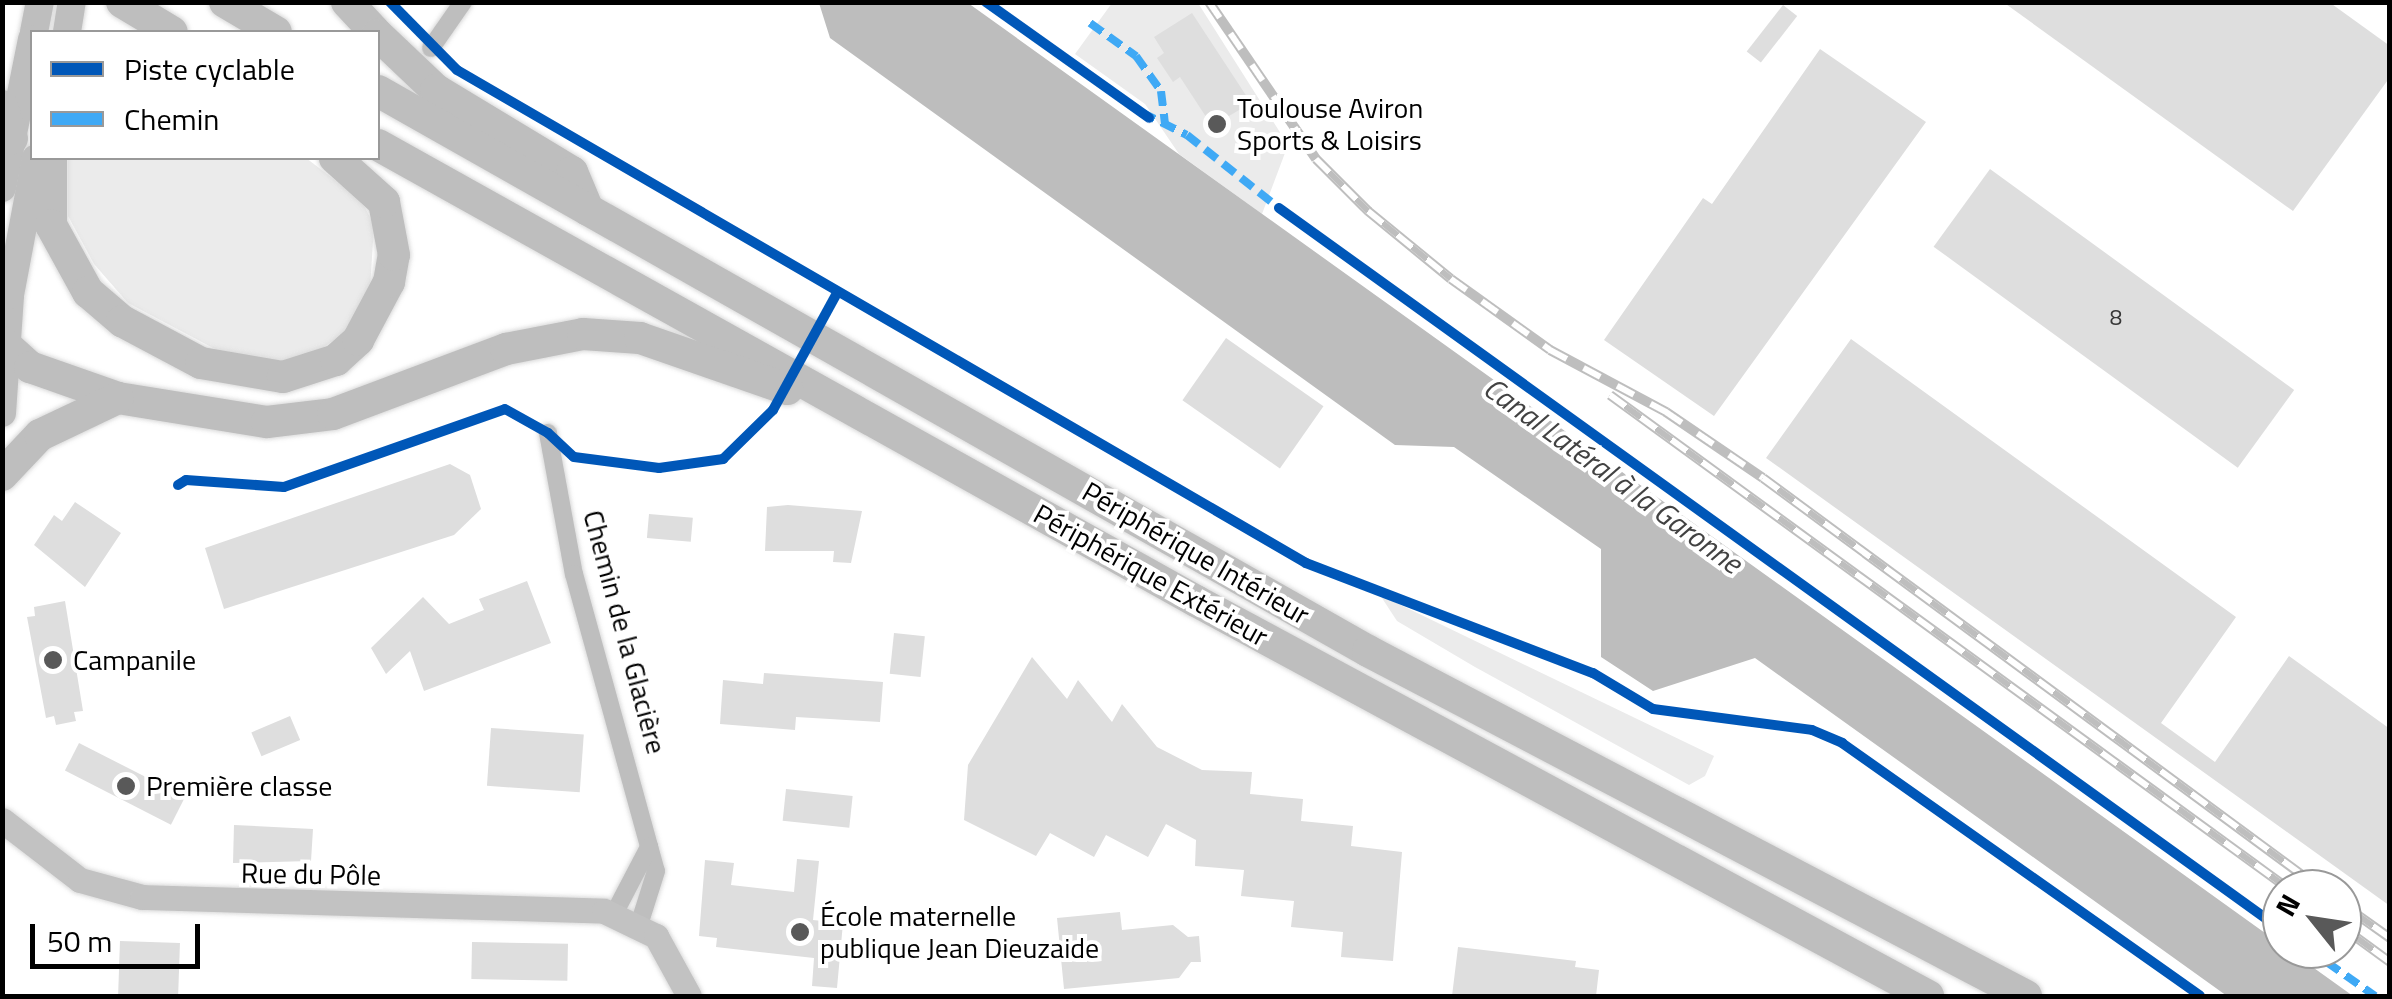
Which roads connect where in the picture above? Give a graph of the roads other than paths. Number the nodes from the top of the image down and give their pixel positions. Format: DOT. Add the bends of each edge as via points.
graph roads {
  1 [pos="40,2"];
  2 [pos="72,2"];
  3 [pos="122,2"];
  4 [pos="225,2"];
  5 [pos="347,2"];
  6 [pos="463,2"];
  7 [pos="35,30"];
  8 [pos="66,30"];
  9 [pos="168,30"];
  10 [pos="273,30"];
  11 [pos="372,30"];
  12 [pos="380,38"];
  13 [pos="431,48"];
  14 [pos="30,58"];
  15 [pos="380,92"];
  16 [pos="17,134"];
  17 [pos="380,147"];
  18 [pos="51,160"];
  19 [pos="337,160"];
  20 [pos="2,188"];
  21 [pos="588,210"];
  22 [pos="6,347"];
  23 [pos="118,398"];
  24 [pos="2,412"];
  25 [pos="874,418"];
  26 [pos="548,433"];
  27 [pos="2,475"];
  28 [pos="2,820"];
  29 [pos="649,846"];
  30 [pos="614,914"];
  31 [pos="639,925"];
  32 [pos="689,996"];
  33 [pos="1928,996"];
  34 [pos="2026,996"];
  1 -- 7 [label="main road"];
  2 -- 8 [label="main road"];
  3 -- 9 [label="highway"];
  4 -- 10 [label="highway"];
  5 -- 11 [label="highway"];
  6 -- 13 [label="street"];
  12 -- 21 [label="highway" via="436,90 572,172"];
  14 -- 16 [label="main road"];
  15 -- 21 [label="highway, Périphérique Intérieur"];
  16 -- 20 [label="main road"];
  16 -- 22 [label="main road"];
  17 -- 25 [label="highway, Périphérique Extérieur"];
  18 -- 19 [label="highway" via="52,225 88,292 122,321 201,363 283,377 336,360 358,340 389,282 392,227 384,202"];
  21 -- 34 [label="highway, Périphérique Intérieur" via="1384,660"];
  22 -- 23 [label="highway" via="30,367"];
  22 -- 24 [label="main road"];
  23 -- 25 [label="highway" via="211,417 299,420 506,349 584,334 653,341"];
  23 -- 27 [label="highway" via="40,435"];
  25 -- 33 [label="highway, Périphérique Extérieur" via="1575,810"];
  26 -- 29 [label="street, Chemin de la Glacière" via="574,574"];
  28 -- 30 [label="street, Rue du Pôle" via="80,880 142,897"];
  29 -- 30 [label="street"];
  29 -- 31 [label="street, Chemin de la Glacière" via="655,887"];
  30 -- 31 [label="street, Rue du Pôle"];
  31 -- 32 [label="street" via="672,957"];
}
